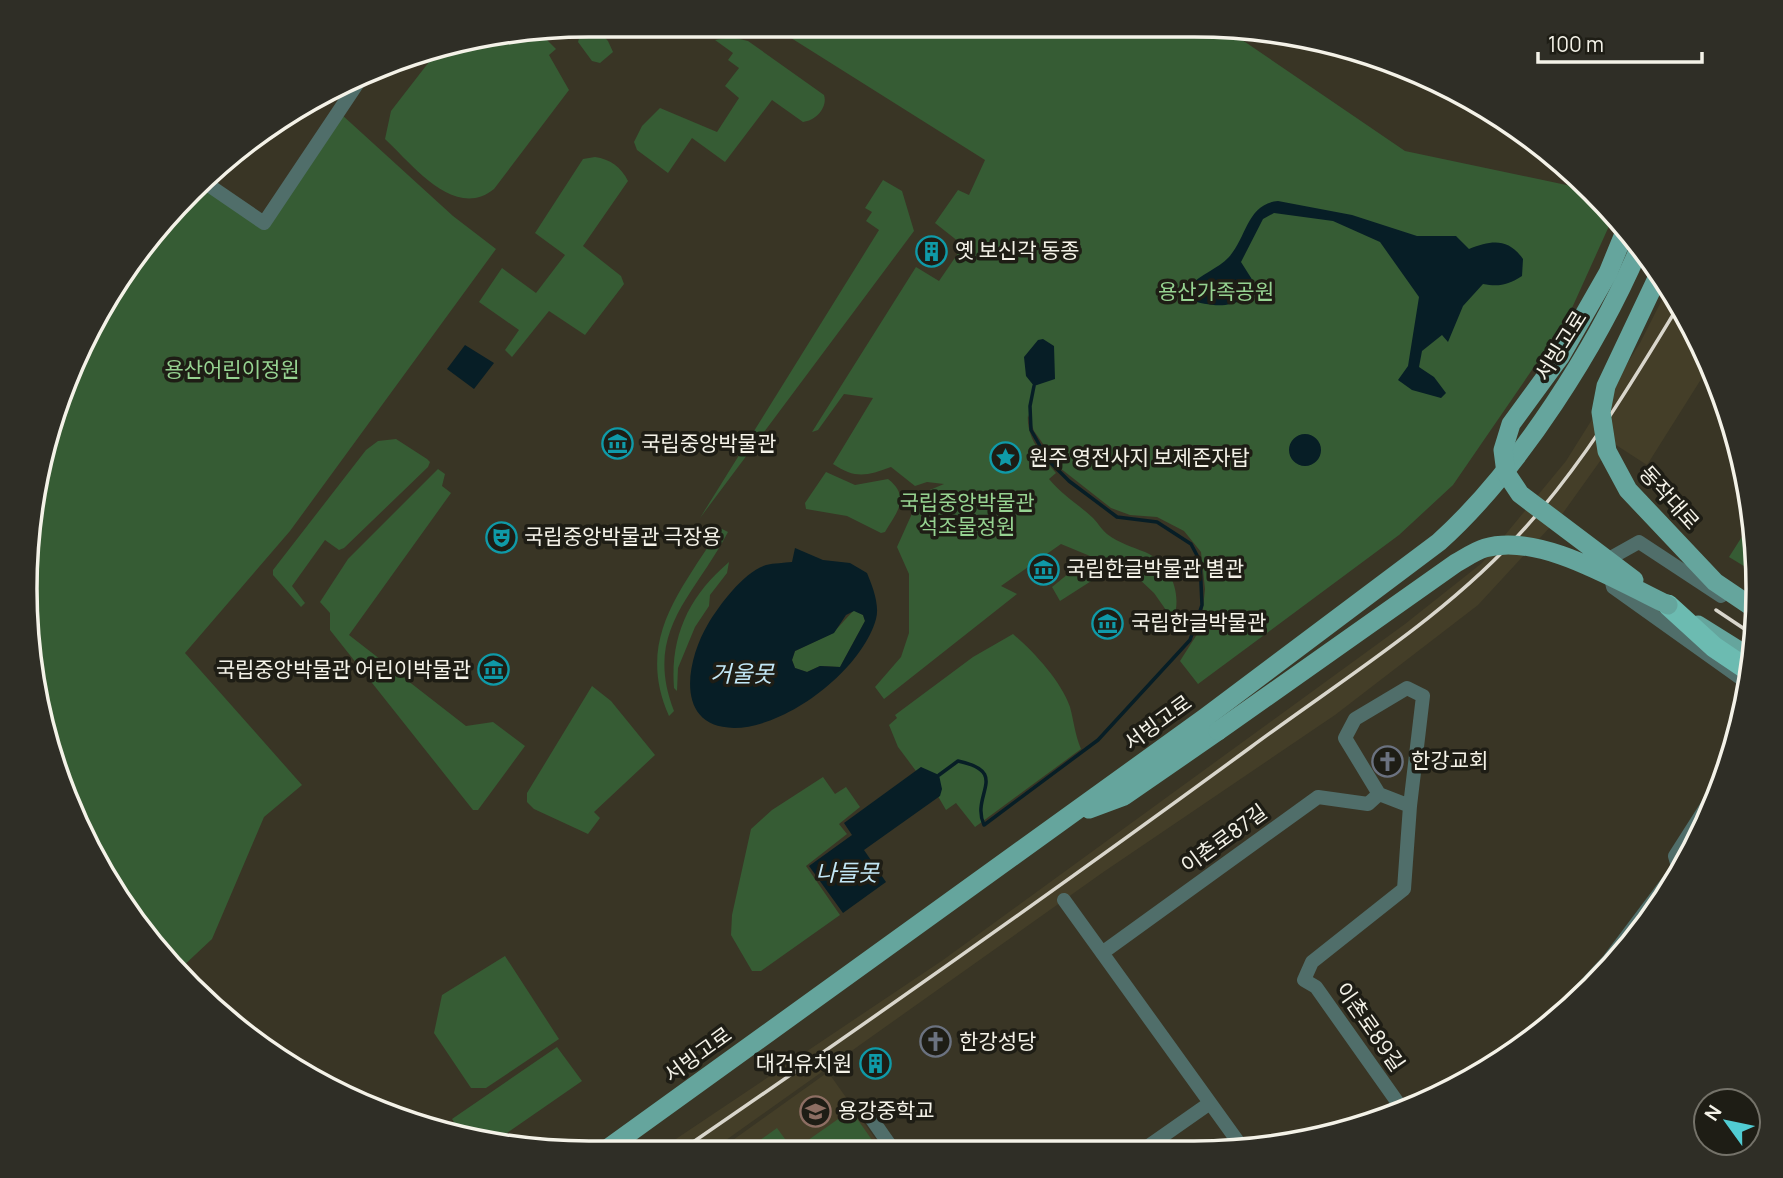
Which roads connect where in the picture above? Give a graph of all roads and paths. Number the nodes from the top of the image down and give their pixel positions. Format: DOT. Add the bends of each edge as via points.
graph roads {
  1 [pos="353,91"];
  2 [pos="211,187"];
  3 [pos="1621,240"];
  4 [pos="1635,257"];
  5 [pos="1655,285"];
  6 [pos="1746,603"];
  7 [pos="1668,605"];
  8 [pos="1745,612"];
  9 [pos="1743,653"];
  10 [pos="1741,665"];
  11 [pos="1739,677"];
  12 [pos="1379,794"];
  13 [pos="1410,806"];
  14 [pos="1068,816"];
  15 [pos="1686,839"];
  16 [pos="1676,858"];
  17 [pos="1064,900"];
  18 [pos="1102,953"];
  19 [pos="1398,1102"];
  20 [pos="1210,1103"];
  21 [pos="871,1118"];
  22 [pos="1236,1139"];
  23 [pos="618,1141"];
  24 [pos="887,1141"];
  25 [pos="1156,1141"];
  1 -- 2 [label="street" via="264,223"];
  3 -- 7 [label="main road, bridge" via="1560,357 1511,424 1503,443 1503,461 1520,495"];
  4 -- 14 [label="main road, 서빙고로" via="1597,333 1526,443 1465,519 1406,569"];
  5 -- 6 [label="main road, 동작대로, bridge" via="1606,386 1601,419 1607,451 1614,470 1640,502 1715,582"];
  7 -- 9 [label="main road"];
  7 -- 10 [label="highway"];
  7 -- 14 [label="main road, bridge" via="1552,550 1486,547 1456,563 1124,796"];
  8 -- 11 [label="street" via="1639,542 1614,556 1613,587"];
  12 -- 13 [label="street"];
  12 -- 13 [label="street, 이촌로89길" via="1345,738 1355,719 1407,688 1423,696"];
  12 -- 18 [label="street, 이촌로87길" via="1368,804 1318,797"];
  13 -- 19 [label="street, 이촌로89길" via="1404,889 1312,962 1304,980 1316,987"];
  14 -- 23 [label="main road, 서빙고로"];
  15 -- 16 [label="street"];
  17 -- 18 [label="street"];
  18 -- 20 [label="street"];
  20 -- 22 [label="street"];
  20 -- 25 [label="street"];
  21 -- 24 [label="street"];
}
